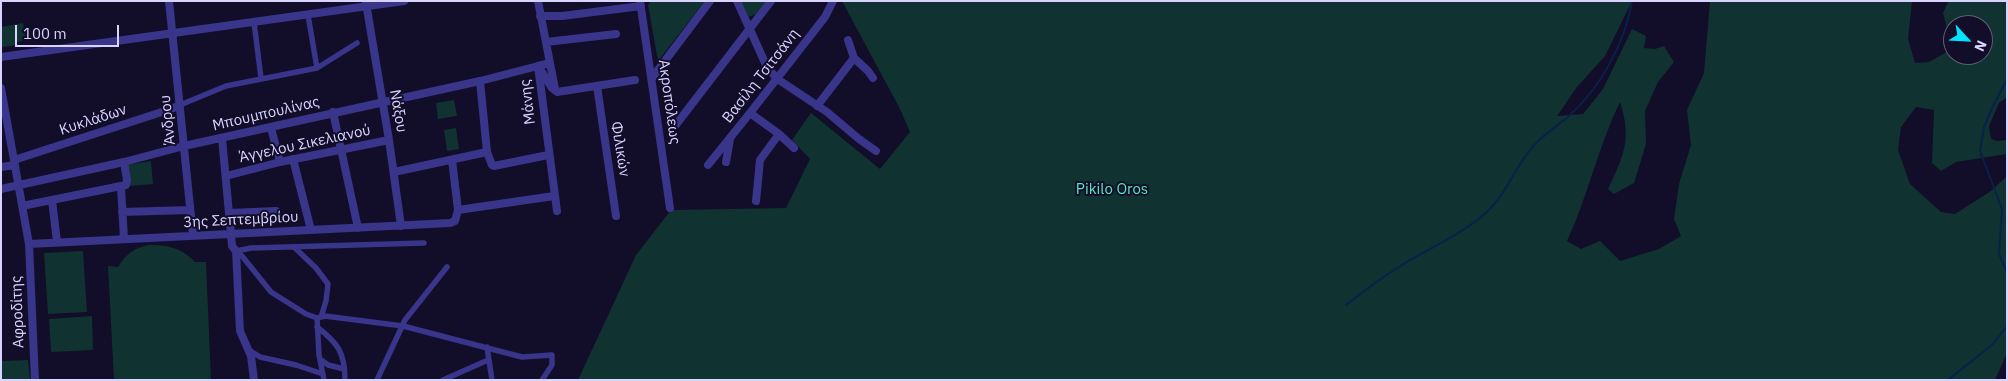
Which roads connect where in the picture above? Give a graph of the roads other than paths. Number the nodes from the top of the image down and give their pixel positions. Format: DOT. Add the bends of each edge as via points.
graph roads {
  1 [pos="168,1"];
  2 [pos="404,1"];
  3 [pos="538,1"];
  4 [pos="710,1"];
  5 [pos="736,1"];
  6 [pos="772,1"];
  7 [pos="833,1"];
  8 [pos="366,4"];
  9 [pos="640,4"];
  10 [pos="308,15"];
  11 [pos="540,16"];
  12 [pos="254,22"];
  13 [pos="750,29"];
  14 [pos="172,34"];
  15 [pos="616,34"];
  16 [pos="848,40"];
  17 [pos="546,42"];
  18 [pos="357,43"];
  19 [pos="1,57"];
  20 [pos="854,58"];
  21 [pos="550,63"];
  22 [pos="538,66"];
  23 [pos="317,68"];
  24 [pos="261,78"];
  25 [pos="652,78"];
  26 [pos="776,78"];
  27 [pos="872,78"];
  28 [pos="636,80"];
  29 [pos="480,81"];
  30 [pos="596,86"];
  31 [pos="1,88"];
  32 [pos="555,91"];
  33 [pos="383,102"];
  34 [pos="180,105"];
  35 [pos="817,106"];
  36 [pos="333,112"];
  37 [pos="750,114"];
  38 [pos="675,126"];
  39 [pos="271,128"];
  40 [pos="779,134"];
  41 [pos="731,137"];
  42 [pos="222,138"];
  43 [pos="389,140"];
  44 [pos="184,146"];
  45 [pos="794,148"];
  46 [pos="341,149"];
  47 [pos="876,151"];
  48 [pos="487,152"];
  49 [pos="548,155"];
  50 [pos="293,159"];
  51 [pos="452,160"];
  52 [pos="14,162"];
  53 [pos="124,162"];
  54 [pos="280,162"];
  55 [pos="726,162"];
  56 [pos="708,165"];
  57 [pos="1,167"];
  58 [pos="394,172"];
  59 [pos="226,176"];
  60 [pos="19,185"];
  61 [pos="124,186"];
  62 [pos="1,189"];
  63 [pos="554,196"];
  64 [pos="52,200"];
  65 [pos="756,200"];
  66 [pos="22,206"];
  67 [pos="670,208"];
  68 [pos="190,210"];
  69 [pos="458,210"];
  70 [pos="276,211"];
  71 [pos="556,211"];
  72 [pos="122,212"];
  73 [pos="230,213"];
  74 [pos="616,216"];
  75 [pos="401,226"];
  76 [pos="358,228"];
  77 [pos="311,230"];
  78 [pos="232,234"];
  79 [pos="193,236"];
  80 [pos="124,239"];
  81 [pos="57,242"];
  82 [pos="424,243"];
  83 [pos="29,244"];
  84 [pos="294,248"];
  85 [pos="236,251"];
  86 [pos="447,267"];
  87 [pos="319,317"];
  88 [pos="403,326"];
  89 [pos="317,328"];
  90 [pos="487,347"];
  91 [pos="249,350"];
  92 [pos="320,358"];
  93 [pos="488,360"];
  94 [pos="344,369"];
  95 [pos="323,377"];
  96 [pos="377,379"];
  97 [pos="35,380"];
  98 [pos="254,380"];
  99 [pos="345,380"];
  100 [pos="443,380"];
  101 [pos="492,380"];
  102 [pos="542,380"];
  1 -- 14 [label="street, Άνδρου"];
  2 -- 8 [label="street"];
  3 -- 11 [label="street, Μάνης"];
  4 -- 25 [label="street"];
  5 -- 13 [label="street"];
  6 -- 13 [label="street"];
  7 -- 26 [label="street, Βασίλη Τσιτσάνη" via="825,17"];
  8 -- 10 [label="street"];
  8 -- 33 [label="street, Νάξου"];
  9 -- 11 [label="street" via="562,16"];
  9 -- 25 [label="street, Ακροπόλεως"];
  10 -- 12 [label="street"];
  10 -- 23 [label="street"];
  11 -- 17 [label="street, Μάνης"];
  12 -- 14 [label="street"];
  12 -- 24 [label="street"];
  13 -- 26 [label="street" via="766,65"];
  13 -- 38 [label="street"];
  14 -- 19 [label="street"];
  14 -- 34 [label="street, Άνδρου"];
  15 -- 17 [label="street"];
  16 -- 20 [label="street"];
  17 -- 21 [label="street, Μάνης"];
  18 -- 23 [label="street"];
  20 -- 27 [label="street"];
  20 -- 35 [label="street"];
  21 -- 22 [label="street, Μάνης"];
  21 -- 32 [label="street"];
  22 -- 29 [label="street, Μπουμπουλίνας"];
  22 -- 32 [label="street"];
  22 -- 49 [label="street, Μάνης"];
  23 -- 24 [label="street"];
  24 -- 34 [label="street" via="226,86"];
  25 -- 67 [label="street, Ακροπόλεως"];
  26 -- 35 [label="street"];
  26 -- 37 [label="street, Βασίλη Τσιτσάνη"];
  28 -- 30 [label="street"];
  29 -- 33 [label="street, Μπουμπουλίνας"];
  29 -- 48 [label="street"];
  30 -- 32 [label="street"];
  30 -- 74 [label="street, Φιλικών"];
  31 -- 52 [label="street, Αφροδίτης"];
  33 -- 36 [label="street, Μπουμπουλίνας"];
  33 -- 43 [label="street, Νάξου"];
  34 -- 44 [label="street, Άνδρου"];
  34 -- 52 [label="street, Κυκλάδων"];
  35 -- 47 [label="street"];
  36 -- 39 [label="street, Μπουμπουλίνας"];
  36 -- 46 [label="street"];
  37 -- 40 [label="street"];
  37 -- 41 [label="street, Βασίλη Τσιτσάνη"];
  39 -- 42 [label="street, Μπουμπουλίνας"];
  39 -- 54 [label="street"];
  40 -- 45 [label="street"];
  40 -- 65 [label="street" via="760,160"];
  41 -- 55 [label="street"];
  41 -- 56 [label="street, Βασίλη Τσιτσάνη"];
  42 -- 44 [label="street, Μπουμπουλίνας"];
  42 -- 59 [label="street"];
  43 -- 46 [label="street, Άγγελου Σικελιανού"];
  43 -- 58 [label="street, Νάξου"];
  44 -- 53 [label="street, Μπουμπουλίνας"];
  44 -- 68 [label="street, Άνδρου"];
  46 -- 50 [label="street, Άγγελου Σικελιανού"];
  46 -- 76 [label="street"];
  48 -- 49 [label="street" via="494,166"];
  48 -- 51 [label="street"];
  49 -- 63 [label="street, Μάνης"];
  50 -- 54 [label="street, Άγγελου Σικελιανού"];
  50 -- 77 [label="street"];
  51 -- 58 [label="street"];
  51 -- 69 [label="street"];
  52 -- 57 [label="street, Κυκλάδων"];
  52 -- 60 [label="street, Αφροδίτης"];
  53 -- 60 [label="street, Μπουμπουλίνας"];
  53 -- 61 [label="street" via="127,180"];
  54 -- 59 [label="street, Άγγελου Σικελιανού"];
  58 -- 75 [label="street, Νάξου"];
  59 -- 73 [label="street"];
  60 -- 62 [label="street, Μπουμπουλίνας"];
  60 -- 66 [label="street, Αφροδίτης"];
  61 -- 64 [label="street"];
  61 -- 72 [label="street"];
  63 -- 69 [label="street"];
  63 -- 71 [label="street, Μάνης"];
  64 -- 66 [label="street"];
  64 -- 81 [label="street"];
  66 -- 83 [label="street, Αφροδίτης"];
  68 -- 72 [label="street"];
  68 -- 79 [label="street, Άνδρου"];
  69 -- 75 [label="street, 3ης Σεπτεμβρίου" via="455,221 450,223"];
  70 -- 73 [label="street"];
  72 -- 80 [label="street"];
  73 -- 78 [label="street"];
  75 -- 76 [label="street, 3ης Σεπτεμβρίου"];
  76 -- 77 [label="street, 3ης Σεπτεμβρίου"];
  77 -- 78 [label="street, 3ης Σεπτεμβρίου"];
  78 -- 79 [label="street, 3ης Σεπτεμβρίου"];
  78 -- 85 [label="street" via="232,246"];
  79 -- 80 [label="street, 3ης Σεπτεμβρίου"];
  80 -- 81 [label="street, 3ης Σεπτεμβρίου"];
  81 -- 83 [label="street, 3ης Σεπτεμβρίου"];
  82 -- 84 [label="street"];
  83 -- 97 [label="street, Αφροδίτης"];
  84 -- 85 [label="street"];
  84 -- 87 [label="street" via="328,284 326,301"];
  85 -- 87 [label="street" via="271,292 301,312"];
  85 -- 91 [label="street" via="240,331"];
  86 -- 88 [label="street" via="413,308"];
  87 -- 88 [label="street"];
  87 -- 89 [label="street"];
  88 -- 90 [label="street"];
  88 -- 96 [label="street"];
  89 -- 92 [label="street"];
  89 -- 94 [label="street" via="340,349"];
  90 -- 93 [label="street"];
  90 -- 102 [label="street" via="522,357 552,355 552,365"];
  91 -- 95 [label="street" via="260,357 296,365"];
  91 -- 98 [label="street"];
  92 -- 94 [label="street" via="328,365"];
  92 -- 95 [label="street"];
  93 -- 100 [label="street"];
  93 -- 101 [label="street"];
  94 -- 99 [label="street"];
}
